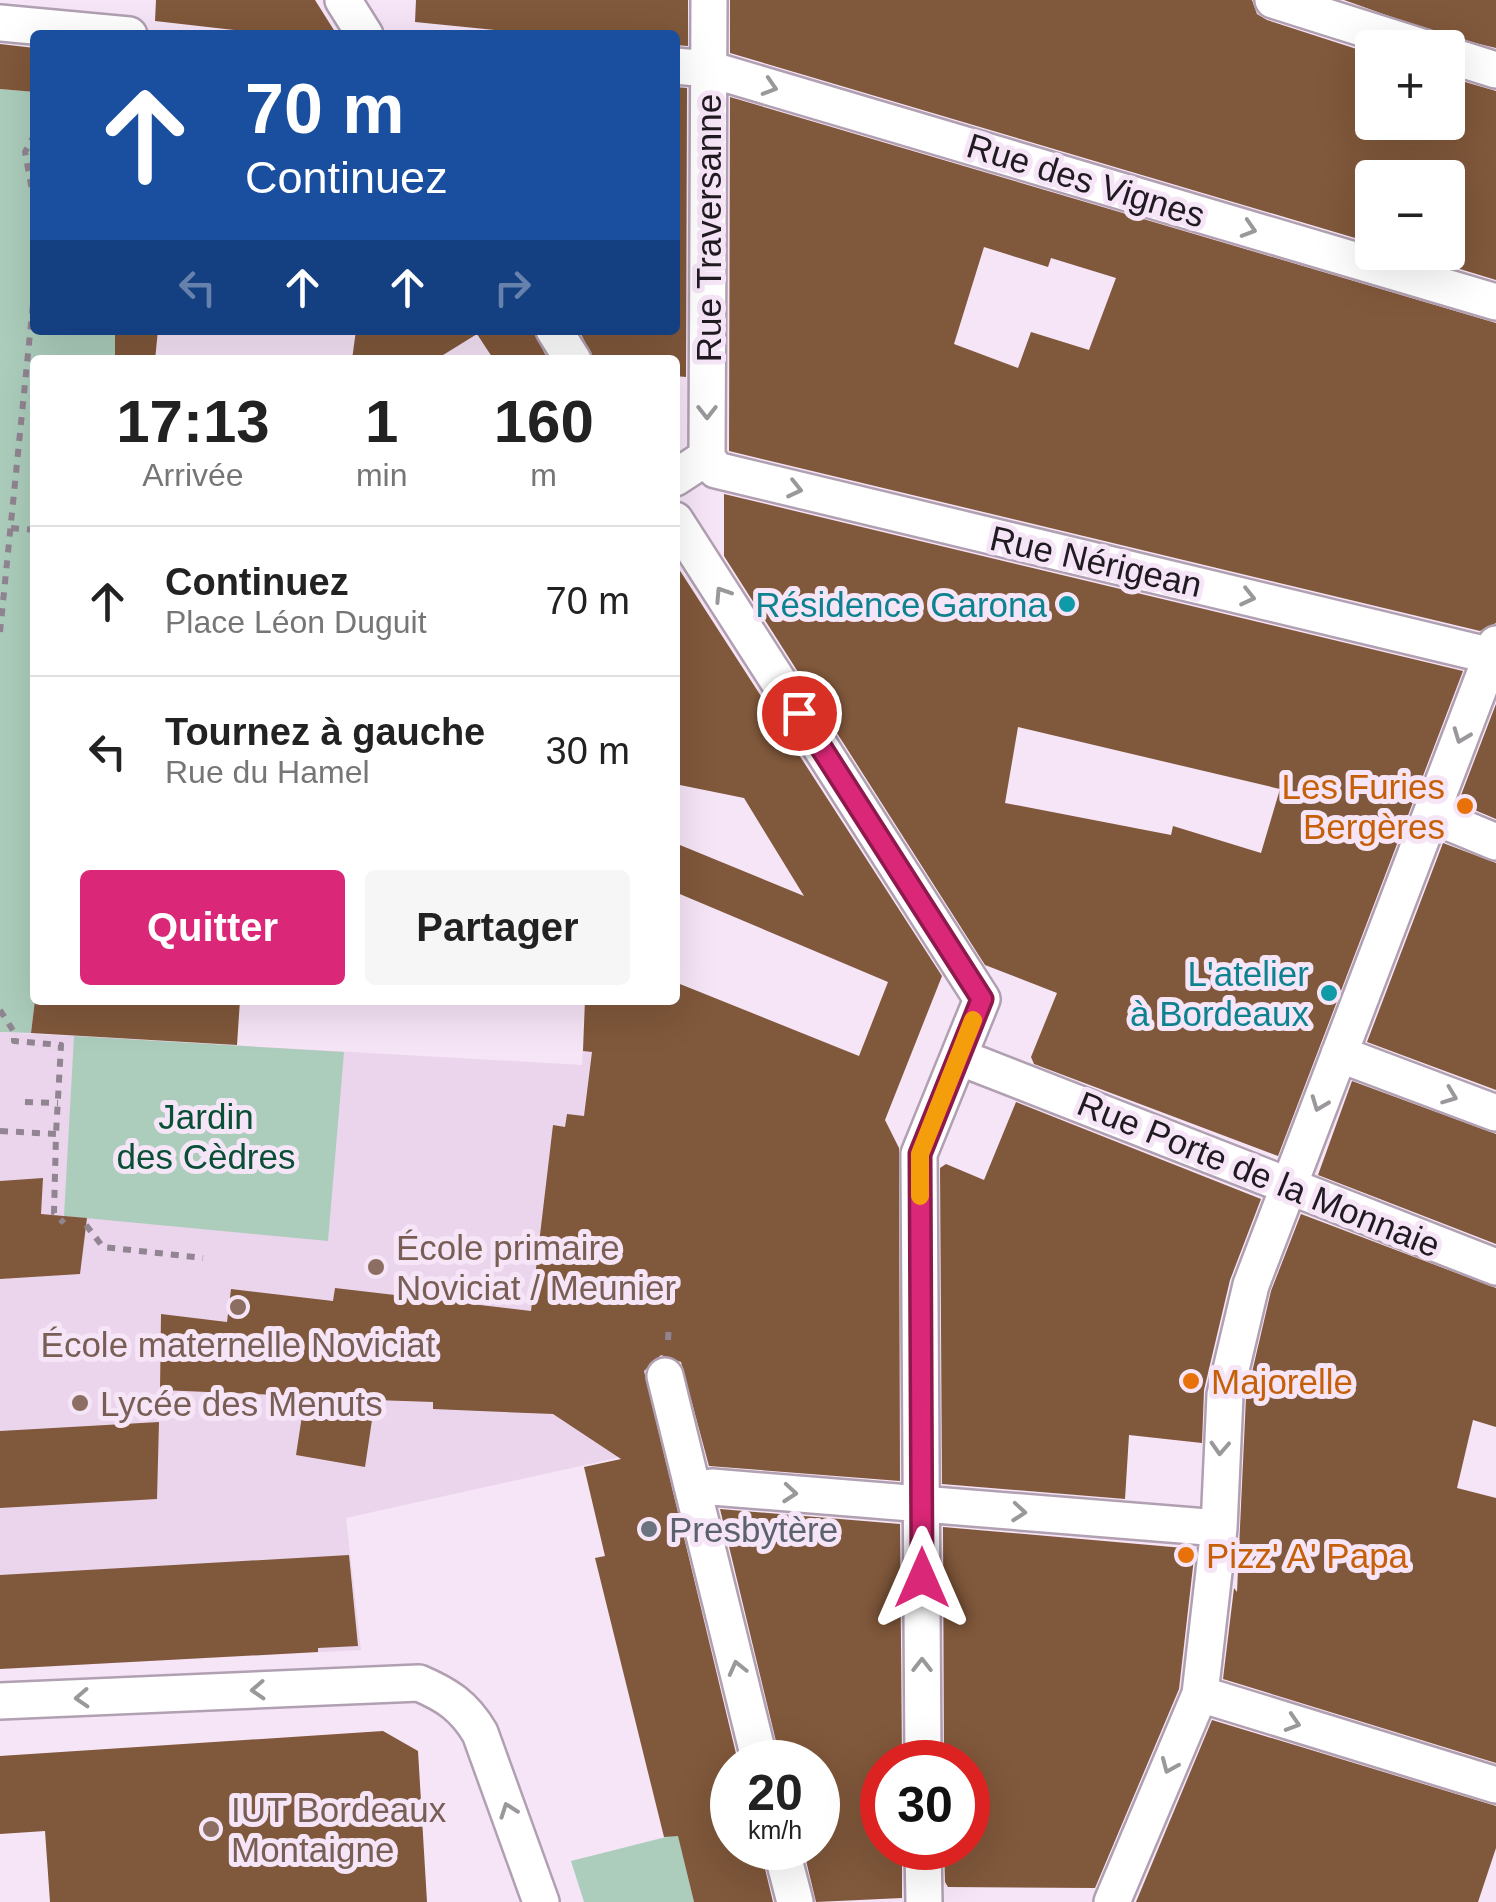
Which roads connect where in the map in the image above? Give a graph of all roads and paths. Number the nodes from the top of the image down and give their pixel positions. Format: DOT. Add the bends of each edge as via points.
graph roads {
  1 [pos="342,0"];
  2 [pos="709,0"];
  3 [pos="1273,0"];
  4 [pos="0,24"];
  5 [pos="70,30"];
  6 [pos="362,30"];
  7 [pos="1367,30"];
  8 [pos="1465,60"];
  9 [pos="692,67"];
  10 [pos="1496,70"];
  11 [pos="30,143"];
  12 [pos="30,180"];
  13 [pos="1496,302"];
  14 [pos="30,335"];
  15 [pos="707,457"];
  16 [pos="680,475"];
  17 [pos="11,528"];
  18 [pos="680,528"];
  19 [pos="30,530"];
  20 [pos="0,632"];
  21 [pos="1494,650"];
  22 [pos="1430,815"];
  23 [pos="1496,842"];
  24 [pos="0,1010"];
  25 [pos="1339,1054"];
  26 [pos="959,1057"];
  27 [pos="24,1102"];
  28 [pos="58,1103"];
  29 [pos="1496,1113"];
  30 [pos="0,1131"];
  31 [pos="56,1134"];
  32 [pos="1288,1185"];
  33 [pos="64,1222"];
  34 [pos="86,1226"];
  35 [pos="203,1258"];
  36 [pos="1496,1267"];
  37 [pos="665,1376"];
  38 [pos="693,1490"];
  39 [pos="922,1504"];
  40 [pos="1219,1528"];
  41 [pos="1200,1694"];
  42 [pos="0,1701"];
  43 [pos="755,1740"];
  44 [pos="923,1740"];
  45 [pos="1496,1785"];
  46 [pos="787,1870"];
  47 [pos="923,1870"];
  48 [pos="541,1902"];
  49 [pos="795,1902"];
  50 [pos="924,1902"];
  51 [pos="1112,1902"];
  1 -- 6 [label="street"];
  2 -- 9 [label="street, Rue Traversanne"];
  3 -- 7 [label="street"];
  4 -- 5 [label="street"];
  8 -- 10 [label="street"];
  9 -- 13 [label="street, Rue des Vignes, one-way"];
  9 -- 15 [label="street, Rue Traversanne, one-way"];
  11 -- 12 [label="path"];
  14 -- 17 [label="path"];
  15 -- 16 [label="street"];
  15 -- 21 [label="street, Rue Nérigean, one-way" via="716,470"];
  17 -- 19 [label="path"];
  17 -- 20 [label="path"];
  26 -- 18 [label="street, one-way" via="982,999"];
  21 -- 22 [label="street, one-way"];
  22 -- 23 [label="street"];
  22 -- 25 [label="street"];
  24 -- 28 [label="path" via="14,1042 61,1045"];
  25 -- 29 [label="street, one-way"];
  25 -- 32 [label="street, one-way"];
  26 -- 32 [label="street, Rue Porte de la Monnaie"];
  26 -- 39 [label="street" via="920,1154"];
  27 -- 28 [label="path"];
  28 -- 31 [label="path"];
  30 -- 31 [label="path"];
  31 -- 33 [label="path" via="54,1214"];
  32 -- 36 [label="street, Rue Porte de la Monnaie"];
  32 -- 40 [label="street, one-way" via="1234,1345 1220,1450"];
  34 -- 35 [label="path" via="103,1246"];
  37 -- 38 [label="street"];
  38 -- 39 [label="street, one-way"];
  43 -- 38 [label="street, one-way"];
  39 -- 40 [label="street, one-way"];
  44 -- 39 [label="street, one-way"];
  40 -- 41 [label="street"];
  41 -- 45 [label="street, one-way"];
  41 -- 51 [label="street, one-way"];
  48 -- 42 [label="street, one-way" via="480,1734 448,1696 418,1683"];
  46 -- 49 [label="street"];
  47 -- 50 [label="street"];
}
